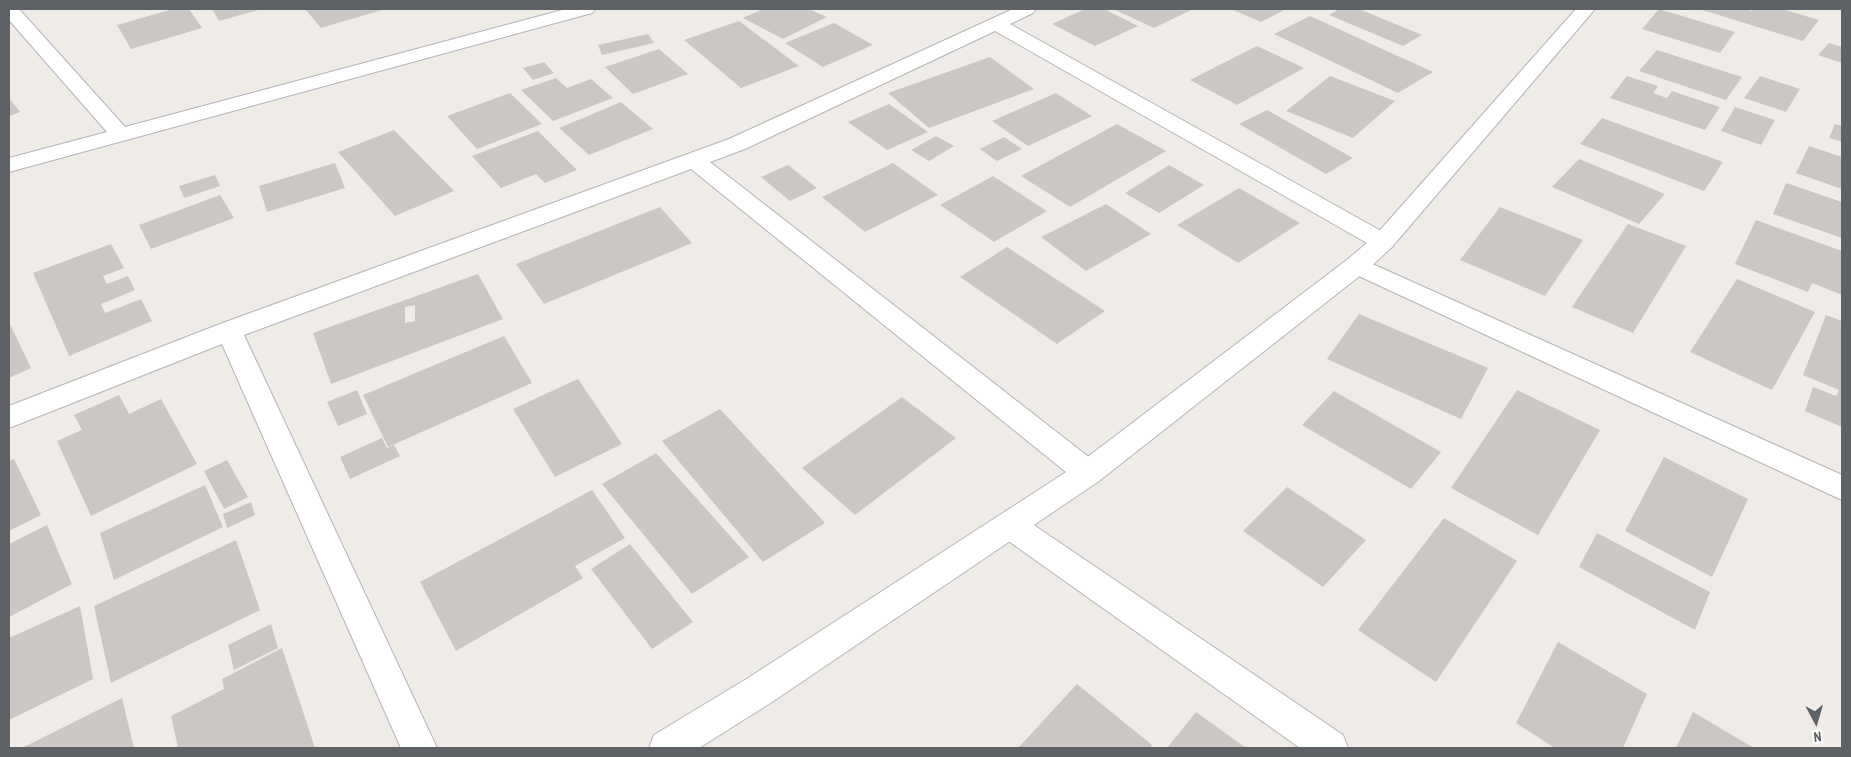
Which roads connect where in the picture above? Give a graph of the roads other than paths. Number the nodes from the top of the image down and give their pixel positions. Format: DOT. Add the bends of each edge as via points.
graph roads {
  1 [pos="9,9"];
  2 [pos="584,9"];
  3 [pos="1027,9"];
  4 [pos="1586,9"];
  5 [pos="995,23"];
  6 [pos="121,135"];
  7 [pos="695,161"];
  8 [pos="9,165"];
  9 [pos="1383,242"];
  10 [pos="1357,265"];
  11 [pos="229,331"];
  12 [pos="9,416"];
  13 [pos="1088,473"];
  14 [pos="1842,488"];
  15 [pos="1011,526"];
  16 [pos="418,748"];
  17 [pos="667,748"];
  18 [pos="1330,748"];
  1 -- 6 [label="street"];
  2 -- 6 [label="street"];
  3 -- 5 [label="street"];
  4 -- 9 [label="street"];
  5 -- 7 [label="street"];
  5 -- 9 [label="street"];
  6 -- 8 [label="street"];
  7 -- 11 [label="street"];
  7 -- 13 [label="street"];
  9 -- 10 [label="street"];
  10 -- 13 [label="street"];
  10 -- 14 [label="street"];
  11 -- 12 [label="street"];
  11 -- 16 [label="street"];
  13 -- 15 [label="street"];
  15 -- 17 [label="street"];
  15 -- 18 [label="street"];
}
